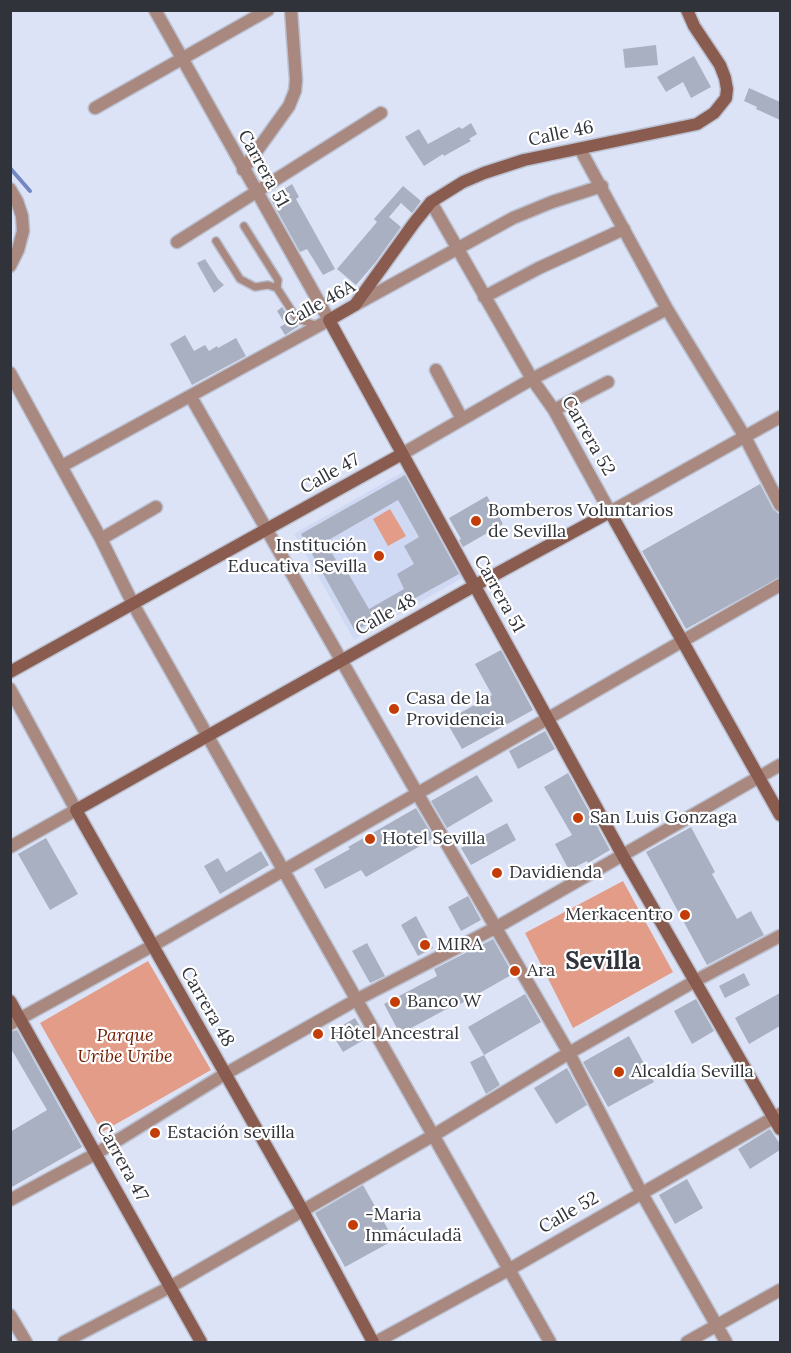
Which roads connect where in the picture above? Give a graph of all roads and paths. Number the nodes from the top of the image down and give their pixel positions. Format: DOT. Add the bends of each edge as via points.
graph roads {
  1 [pos="155,10"];
  2 [pos="268,10"];
  3 [pos="291,10"];
  4 [pos="687,10"];
  5 [pos="181,59"];
  6 [pos="95,108"];
  7 [pos="381,113"];
  8 [pos="580,148"];
  9 [pos="243,170"];
  10 [pos="602,186"];
  11 [pos="10,189"];
  12 [pos="256,194"];
  13 [pos="431,202"];
  14 [pos="244,225"];
  15 [pos="624,229"];
  16 [pos="216,241"];
  17 [pos="177,242"];
  18 [pos="457,248"];
  19 [pos="10,266"];
  20 [pos="277,288"];
  21 [pos="484,297"];
  22 [pos="355,305"];
  23 [pos="667,309"];
  24 [pos="324,323"];
  25 [pos="436,370"];
  26 [pos="10,373"];
  27 [pos="532,379"];
  28 [pos="608,382"];
  29 [pos="191,397"];
  30 [pos="554,410"];
  31 [pos="780,417"];
  32 [pos="462,419"];
  33 [pos="745,437"];
  34 [pos="402,454"];
  35 [pos="62,466"];
  36 [pos="780,505"];
  37 [pos="156,507"];
  38 [pos="610,512"];
  39 [pos="267,529"];
  40 [pos="101,539"];
  41 [pos="780,585"];
  42 [pos="474,586"];
  43 [pos="133,604"];
  44 [pos="683,641"];
  45 [pos="342,660"];
  46 [pos="10,672"];
  47 [pos="10,689"];
  48 [pos="548,718"];
  49 [pos="208,736"];
  50 [pos="780,765"];
  51 [pos="759,777"];
  52 [pos="417,793"];
  53 [pos="76,810"];
  54 [pos="780,815"];
  55 [pos="10,847"];
  56 [pos="623,856"];
  57 [pos="283,870"];
  58 [pos="496,927"];
  59 [pos="780,936"];
  60 [pos="152,946"];
  61 [pos="695,981"];
  62 [pos="10,1000"];
  63 [pos="357,1000"];
  64 [pos="15,1021"];
  65 [pos="569,1053"];
  66 [pos="225,1074"];
  67 [pos="777,1116"];
  68 [pos="780,1130"];
  69 [pos="434,1135"];
  70 [pos="97,1153"];
  71 [pos="641,1192"];
  72 [pos="10,1200"];
  73 [pos="303,1211"];
  74 [pos="510,1269"];
  75 [pos="170,1287"];
  76 [pos="780,1290"];
  77 [pos="10,1315"];
  78 [pos="717,1326"];
  79 [pos="26,1342"];
  80 [pos="64,1342"];
  81 [pos="201,1342"];
  82 [pos="374,1342"];
  83 [pos="550,1342"];
  84 [pos="687,1342"];
  85 [pos="726,1342"];
  1 -- 5 [label="street, Carrera 51"];
  2 -- 5 [label="street"];
  3 -- 9 [label="street" via="295,91 289,106"];
  4 -- 8 [label="main road, Calle 46" via="725,78 726,98 721,107 697,123"];
  5 -- 6 [label="street"];
  5 -- 9 [label="street, Carrera 51"];
  7 -- 12 [label="street"];
  8 -- 10 [label="street"];
  8 -- 13 [label="main road, Calle 46" via="484,173"];
  9 -- 12 [label="street, Carrera 51"];
  10 -- 15 [label="street"];
  10 -- 18 [label="street, Calle 46A" via="513,218"];
  11 -- 19 [label="street" via="22,216 23,231"];
  12 -- 17 [label="street"];
  12 -- 24 [label="street, Carrera 51"];
  13 -- 18 [label="street, Carrera 52"];
  13 -- 22 [label="main road, Calle 46"];
  14 -- 20 [label="lane" via="278,280"];
  15 -- 21 [label="street"];
  15 -- 23 [label="street"];
  16 -- 20 [label="lane" via="240,279 255,287"];
  18 -- 21 [label="street, Carrera 52"];
  18 -- 22 [label="street, Calle 46A"];
  20 -- 24 [label="lane" via="297,319"];
  21 -- 27 [label="street, Carrera 52"];
  22 -- 24 [label="main road, Calle 46A"];
  23 -- 27 [label="street, Calle 47"];
  23 -- 33 [label="street"];
  24 -- 29 [label="street, Calle 46A"];
  24 -- 34 [label="main road, Carrera 51"];
  25 -- 32 [label="street"];
  26 -- 35 [label="street"];
  27 -- 30 [label="street, Carrera 52"];
  27 -- 32 [label="street, Calle 47"];
  28 -- 30 [label="street"];
  29 -- 35 [label="street, Calle 46A"];
  29 -- 39 [label="street"];
  30 -- 38 [label="street, Carrera 52"];
  31 -- 33 [label="street, Calle 48"];
  32 -- 34 [label="street, Calle 47"];
  33 -- 36 [label="street"];
  33 -- 38 [label="street, Calle 48"];
  34 -- 39 [label="main road, Calle 47"];
  34 -- 42 [label="main road, Carrera 51"];
  35 -- 40 [label="street"];
  37 -- 40 [label="street"];
  38 -- 42 [label="main road, Calle 48"];
  38 -- 44 [label="main road, Carrera 52"];
  39 -- 43 [label="main road, Calle 47"];
  39 -- 45 [label="street"];
  40 -- 43 [label="street"];
  41 -- 44 [label="street"];
  42 -- 45 [label="main road, Calle 48"];
  42 -- 48 [label="main road, Carrera 51"];
  43 -- 46 [label="main road, Calle 47"];
  43 -- 49 [label="street"];
  44 -- 48 [label="street"];
  44 -- 51 [label="main road, Carrera 52"];
  45 -- 49 [label="main road, Calle 48"];
  45 -- 52 [label="street"];
  47 -- 53 [label="street, Carrera 48"];
  48 -- 52 [label="street"];
  48 -- 56 [label="main road, Carrera 51"];
  49 -- 53 [label="main road, Calle 48"];
  49 -- 57 [label="street"];
  50 -- 51 [label="street"];
  51 -- 54 [label="main road, Carrera 52"];
  51 -- 56 [label="street"];
  52 -- 57 [label="street"];
  52 -- 58 [label="street"];
  53 -- 55 [label="street, Calle 48"];
  53 -- 60 [label="main road, Carrera 48"];
  56 -- 58 [label="street"];
  56 -- 61 [label="main road, Carrera 51"];
  57 -- 60 [label="street"];
  57 -- 63 [label="street"];
  58 -- 63 [label="street"];
  58 -- 65 [label="street"];
  59 -- 61 [label="street"];
  60 -- 64 [label="street"];
  60 -- 66 [label="main road, Carrera 48"];
  61 -- 65 [label="street"];
  61 -- 67 [label="main road, Carrera 51"];
  62 -- 64 [label="main road, Carrera 47"];
  63 -- 66 [label="street"];
  63 -- 69 [label="street"];
  64 -- 70 [label="main road, Carrera 47"];
  65 -- 69 [label="street"];
  65 -- 71 [label="street"];
  66 -- 70 [label="street"];
  66 -- 73 [label="main road, Carrera 48"];
  67 -- 68 [label="main road, Carrera 51"];
  67 -- 71 [label="street, Calle 52"];
  69 -- 73 [label="street"];
  69 -- 74 [label="street"];
  70 -- 72 [label="street"];
  70 -- 75 [label="main road, Carrera 47"];
  71 -- 74 [label="street, Calle 52"];
  71 -- 78 [label="street"];
  73 -- 75 [label="street"];
  73 -- 82 [label="main road, Carrera 48"];
  74 -- 82 [label="street, Calle 52"];
  74 -- 83 [label="street"];
  75 -- 80 [label="street"];
  75 -- 81 [label="main road, Carrera 47"];
  76 -- 78 [label="street"];
  77 -- 79 [label="street"];
  78 -- 84 [label="street"];
  78 -- 85 [label="street"];
}
